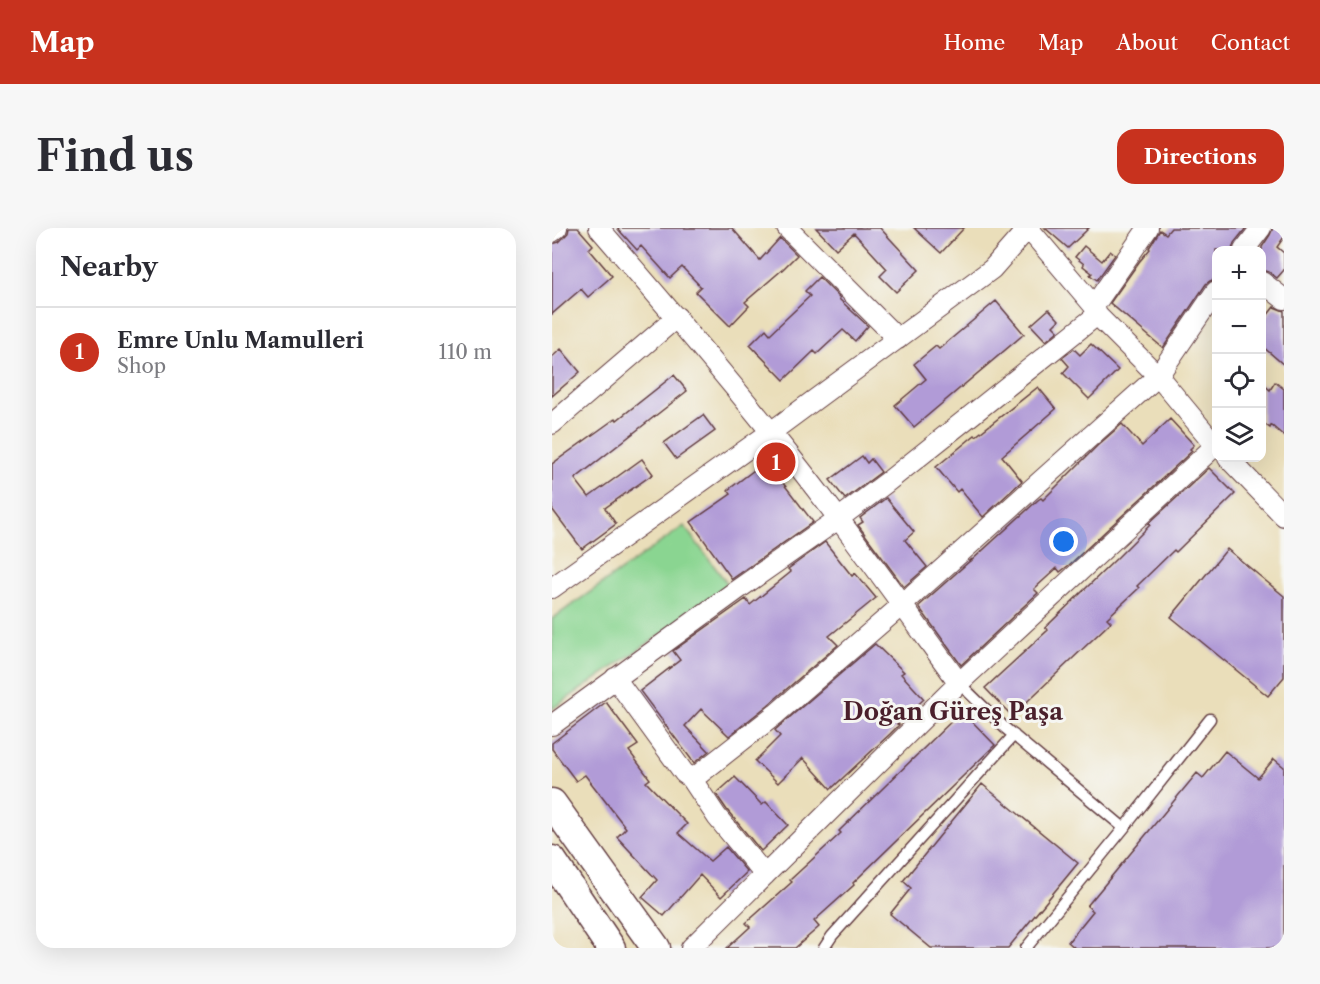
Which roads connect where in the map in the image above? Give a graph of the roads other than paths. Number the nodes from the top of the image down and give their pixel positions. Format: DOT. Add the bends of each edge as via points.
graph roads {
  1 [pos="556,228"];
  2 [pos="599,228"];
  3 [pos="787,228"];
  4 [pos="1028,228"];
  5 [pos="1148,228"];
  6 [pos="1261,228"];
  7 [pos="552,232"];
  8 [pos="1247,246"];
  9 [pos="1266,285"];
  10 [pos="1212,297"];
  11 [pos="1284,299"];
  12 [pos="1095,310"];
  13 [pos="677,317"];
  14 [pos="898,339"];
  15 [pos="1158,376"];
  16 [pos="552,424"];
  17 [pos="771,432"];
  18 [pos="1212,441"];
  19 [pos="1212,450"];
  20 [pos="1232,462"];
  21 [pos="1284,516"];
  22 [pos="838,519"];
  23 [pos="552,588"];
  24 [pos="902,605"];
  25 [pos="615,678"];
  26 [pos="959,683"];
  27 [pos="1210,719"];
  28 [pos="552,725"];
  29 [pos="1014,735"];
  30 [pos="691,778"];
  31 [pos="552,803"];
  32 [pos="1124,828"];
  33 [pos="552,860"];
  34 [pos="765,875"];
  35 [pos="611,948"];
  36 [pos="656,948"];
  37 [pos="691,948"];
  38 [pos="824,948"];
  39 [pos="1026,948"];
  1 -- 7 [label="street"];
  2 -- 13 [label="street"];
  3 -- 14 [label="street"];
  4 -- 12 [label="street"];
  4 -- 14 [label="street" via="992,269"];
  5 -- 12 [label="street"];
  6 -- 8 [label="street"];
  9 -- 11 [label="street"];
  10 -- 15 [label="street"];
  12 -- 15 [label="street"];
  12 -- 22 [label="street"];
  13 -- 16 [label="street"];
  13 -- 17 [label="street"];
  14 -- 17 [label="street"];
  15 -- 18 [label="street"];
  15 -- 24 [label="street"];
  17 -- 22 [label="street"];
  17 -- 23 [label="street"];
  19 -- 26 [label="street"];
  20 -- 21 [label="street"];
  22 -- 24 [label="street"];
  22 -- 25 [label="street"];
  24 -- 26 [label="street"];
  24 -- 30 [label="street" via="776,714"];
  25 -- 28 [label="street"];
  25 -- 30 [label="street"];
  26 -- 29 [label="lane"];
  26 -- 34 [label="street"];
  27 -- 32 [label="lane"];
  29 -- 32 [label="lane"];
  29 -- 38 [label="lane"];
  30 -- 34 [label="street"];
  31 -- 36 [label="main road"];
  32 -- 39 [label="lane"];
  33 -- 35 [label="main road"];
  34 -- 37 [label="street"];
}
